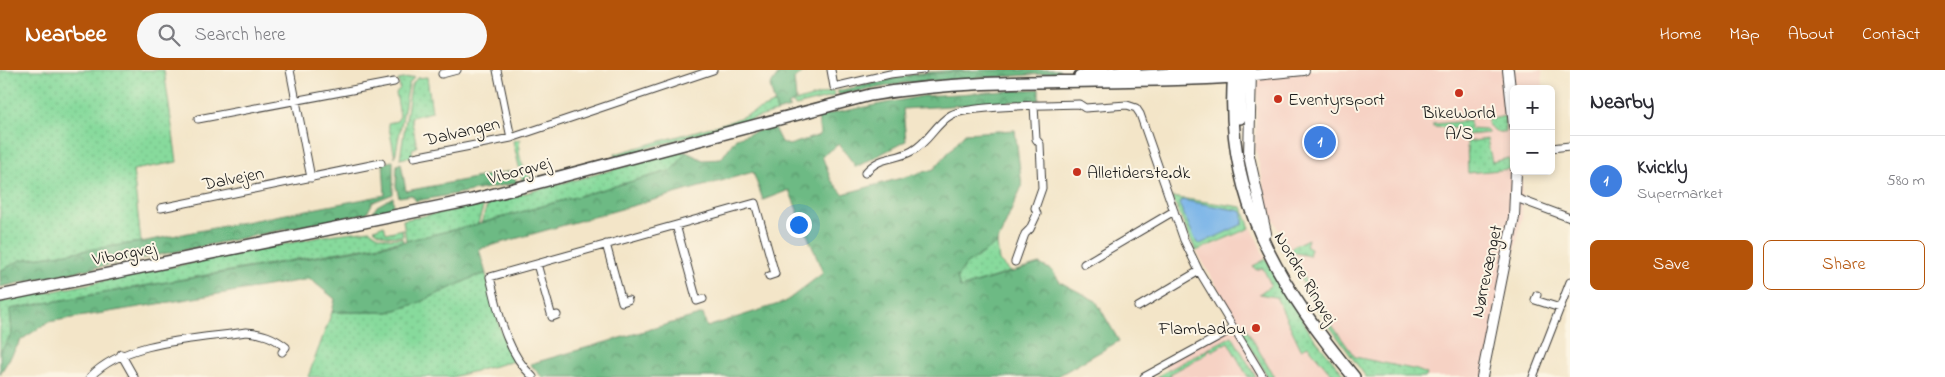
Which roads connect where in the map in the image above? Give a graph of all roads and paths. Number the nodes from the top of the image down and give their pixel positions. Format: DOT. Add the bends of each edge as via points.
graph roads {
  1 [pos="290,70"];
  2 [pos="458,70"];
  3 [pos="497,70"];
  4 [pos="713,70"];
  5 [pos="831,70"];
  6 [pos="923,70"];
  7 [pos="1135,70"];
  8 [pos="1304,70"];
  9 [pos="1508,70"];
  10 [pos="700,72"];
  11 [pos="1241,72"];
  12 [pos="442,74"];
  13 [pos="1046,81"];
  14 [pos="394,82"];
  15 [pos="1510,89"];
  16 [pos="296,100"];
  17 [pos="1034,106"];
  18 [pos="198,119"];
  19 [pos="511,138"];
  20 [pos="1570,146"];
  21 [pos="1555,148"];
  22 [pos="414,157"];
  23 [pos="381,163"];
  24 [pos="865,173"];
  25 [pos="1516,175"];
  26 [pos="311,178"];
  27 [pos="1516,198"];
  28 [pos="161,208"];
  29 [pos="1174,211"];
  30 [pos="1570,218"];
  31 [pos="676,225"];
  32 [pos="606,244"];
  33 [pos="1014,262"];
  34 [pos="537,264"];
  35 [pos="1084,264"];
  36 [pos="1199,271"];
  37 [pos="770,276"];
  38 [pos="1570,282"];
  39 [pos="1537,295"];
  40 [pos="0,296"];
  41 [pos="703,299"];
  42 [pos="628,300"];
  43 [pos="1138,307"];
  44 [pos="1560,308"];
  45 [pos="557,315"];
  46 [pos="1234,328"];
  47 [pos="282,352"];
  48 [pos="122,354"];
  49 [pos="90,377"];
  50 [pos="134,377"];
  51 [pos="533,377"];
  52 [pos="1144,377"];
  53 [pos="1263,377"];
  54 [pos="1354,377"];
  55 [pos="1360,377"];
  56 [pos="1482,377"];
  57 [pos="1533,377"];
  1 -- 16 [label="street"];
  2 -- 12 [label="street"];
  3 -- 19 [label="street, Dalvangen"];
  4 -- 10 [label="street"];
  5 -- 6 [label="street" via="834,87"];
  7 -- 13 [label="main road, Viborgvej"];
  8 -- 11 [label="street, Viborgvej"];
  9 -- 15 [label="street"];
  10 -- 19 [label="street"];
  11 -- 13 [label="main road, Viborgvej" via="1114,81"];
  11 -- 54 [label="main road, Nordre Ringvej" via="1234,146 1254,223 1290,292"];
  11 -- 55 [label="main road, Nordre Ringvej" via="1241,144 1259,222 1305,306"];
  13 -- 40 [label="main road, Viborgvej" via="928,87 870,95 472,200"];
  14 -- 16 [label="street"];
  16 -- 18 [label="street"];
  16 -- 26 [label="street"];
  17 -- 24 [label="street" via="960,110 943,121 931,137 913,151 872,164"];
  17 -- 29 [label="street" via="1134,106 1140,114"];
  17 -- 33 [label="street" via="1042,188 1036,214"];
  19 -- 22 [label="street, Dalvangen"];
  20 -- 21 [label="street"];
  23 -- 26 [label="street, Dalvejen"];
  25 -- 27 [label="street, Nørrevænget"];
  26 -- 28 [label="street, Dalvejen"];
  27 -- 30 [label="street"];
  27 -- 56 [label="street, Nørrevænget"];
  29 -- 35 [label="street"];
  29 -- 36 [label="street"];
  31 -- 32 [label="street"];
  31 -- 37 [label="street" via="755,203 775,274"];
  31 -- 41 [label="street" via="697,301"];
  32 -- 34 [label="street"];
  32 -- 42 [label="street" via="622,302"];
  34 -- 45 [label="street" via="552,317"];
  34 -- 51 [label="street" via="490,277 509,342"];
  36 -- 43 [label="street"];
  36 -- 46 [label="street"];
  38 -- 44 [label="street"];
  39 -- 44 [label="street" via="1535,300"];
  44 -- 57 [label="street"];
  46 -- 52 [label="street"];
  46 -- 53 [label="street"];
  47 -- 48 [label="street" via="286,347 271,337 260,332 246,332"];
  48 -- 49 [label="street"];
  48 -- 50 [label="street"];
}
